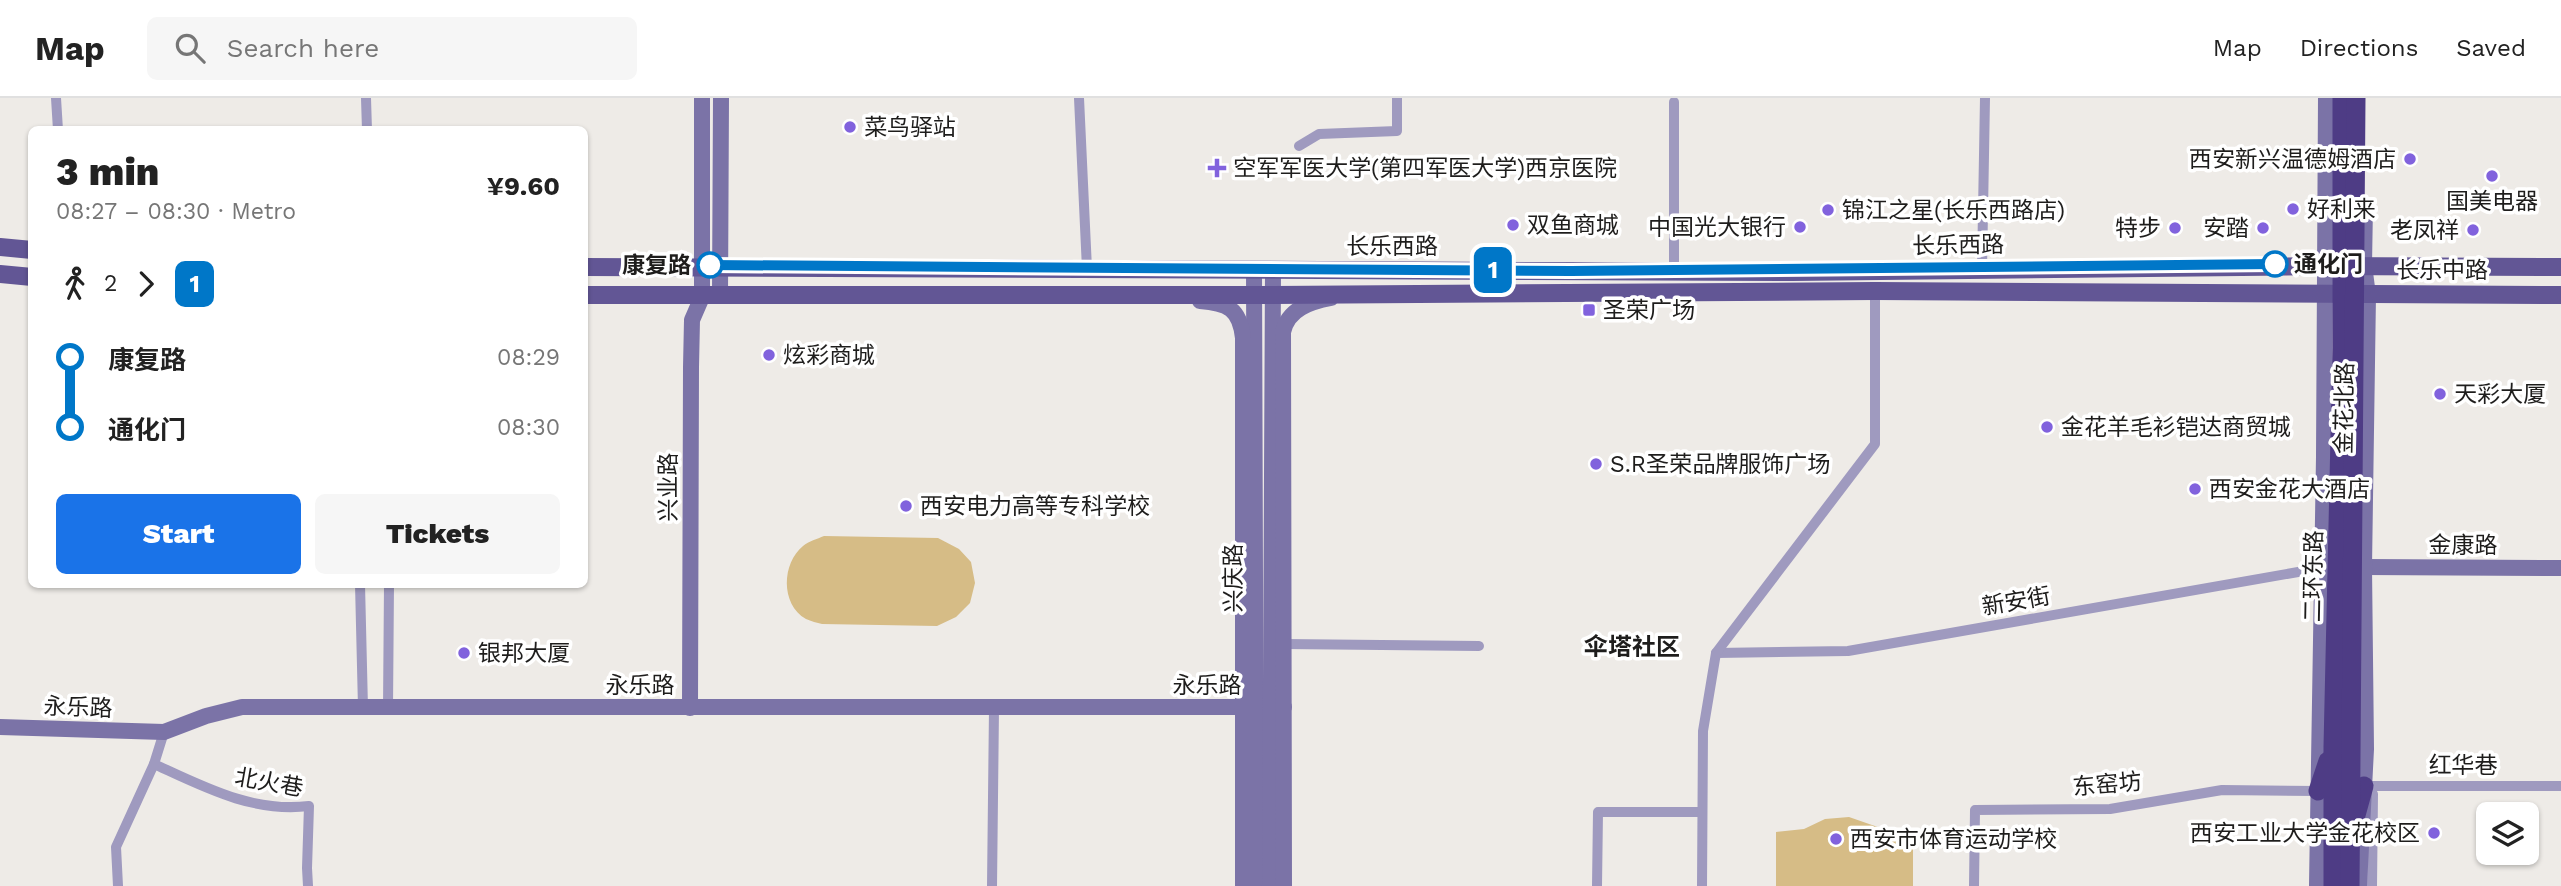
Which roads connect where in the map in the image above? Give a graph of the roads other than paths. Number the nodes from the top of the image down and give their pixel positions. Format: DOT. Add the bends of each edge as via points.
graph roads {
  1 [pos="56,98"];
  2 [pos="366,98"];
  3 [pos="702,98"];
  4 [pos="721,98"];
  5 [pos="1079,98"];
  6 [pos="1397,98"];
  7 [pos="1985,98"];
  8 [pos="2326,98"];
  9 [pos="2342,98"];
  10 [pos="2356,98"];
  11 [pos="2365,98"];
  12 [pos="1674,102"];
  13 [pos="58,126"];
  14 [pos="367,126"];
  15 [pos="1299,146"];
  16 [pos="0,247"];
  17 [pos="28,250"];
  18 [pos="2325,265"];
  19 [pos="2364,265"];
  20 [pos="588,267"];
  21 [pos="2561,267"];
  22 [pos="711,268"];
  23 [pos="1087,269"];
  24 [pos="1254,269"];
  25 [pos="1273,270"];
  26 [pos="1982,270"];
  27 [pos="1674,271"];
  28 [pos="0,274"];
  29 [pos="28,277"];
  30 [pos="1875,291"];
  31 [pos="588,295"];
  32 [pos="1154,295"];
  33 [pos="1254,295"];
  34 [pos="1273,295"];
  35 [pos="1351,295"];
  36 [pos="2324,295"];
  37 [pos="2368,295"];
  38 [pos="2561,295"];
  39 [pos="711,296"];
  40 [pos="1254,355"];
  41 [pos="1243,382"];
  42 [pos="2364,567"];
  43 [pos="2321,568"];
  44 [pos="2561,568"];
  45 [pos="359,588"];
  46 [pos="389,588"];
  47 [pos="1284,644"];
  48 [pos="1479,646"];
  49 [pos="1716,653"];
  50 [pos="1264,707"];
  51 [pos="363,708"];
  52 [pos="388,708"];
  53 [pos="690,708"];
  54 [pos="994,708"];
  55 [pos="0,727"];
  56 [pos="164,732"];
  57 [pos="2341,744"];
  58 [pos="154,764"];
  59 [pos="2364,786"];
  60 [pos="2561,786"];
  61 [pos="2318,791"];
  62 [pos="1702,812"];
  63 [pos="2350,833"];
  64 [pos="118,886"];
  65 [pos="308,886"];
  66 [pos="992,886"];
  67 [pos="1243,886"];
  68 [pos="1256,886"];
  69 [pos="1270,886"];
  70 [pos="1284,886"];
  71 [pos="1597,886"];
  72 [pos="1702,886"];
  73 [pos="1974,886"];
  74 [pos="2317,886"];
  75 [pos="2333,886"];
  76 [pos="2350,886"];
  77 [pos="2360,886"];
  78 [pos="2372,886"];
  1 -- 13 [label="street"];
  2 -- 14 [label="street"];
  3 -- 22 [label="main road"];
  4 -- 22 [label="main road"];
  5 -- 23 [label="street"];
  6 -- 15 [label="street" via="1397,131 1319,134"];
  7 -- 26 [label="street"];
  8 -- 18 [label="main road, 金花北路"];
  9 -- 57 [label="highway, 二环东路"];
  10 -- 57 [label="highway, 二环东路" via="2356,282"];
  11 -- 19 [label="main road, 金花北路"];
  12 -- 27 [label="street"];
  16 -- 17 [label="main road"];
  18 -- 19 [label="main road, 长乐中路"];
  18 -- 26 [label="main road, 长乐西路"];
  18 -- 36 [label="main road, 金花北路"];
  19 -- 21 [label="main road, 长乐中路"];
  19 -- 37 [label="main road, 金花北路"];
  20 -- 22 [label="main road, 长乐西路"];
  22 -- 23 [label="main road, 长乐西路"];
  22 -- 39 [label="main road, 兴业路"];
  23 -- 24 [label="main road, 长乐西路"];
  24 -- 25 [label="main road, 长乐西路"];
  24 -- 33 [label="main road, 兴庆路"];
  25 -- 27 [label="main road, 长乐西路"];
  25 -- 34 [label="main road, 兴庆路"];
  26 -- 27 [label="main road, 长乐西路"];
  28 -- 29 [label="main road"];
  30 -- 35 [label="main road, 长乐西路"];
  30 -- 36 [label="main road, 长乐西路"];
  30 -- 49 [label="street" via="1875,444"];
  31 -- 39 [label="main road, 长乐西路"];
  32 -- 33 [label="main road, 长乐西路"];
  32 -- 39 [label="main road, 长乐西路"];
  32 -- 41 [label="main road" via="1215,302 1236,314 1243,338"];
  33 -- 34 [label="main road, 长乐西路"];
  33 -- 40 [label="main road, 兴庆路"];
  34 -- 35 [label="main road, 长乐西路"];
  34 -- 50 [label="main road, 兴庆路"];
  35 -- 47 [label="main road" via="1310,304 1285,323"];
  36 -- 37 [label="main road, 长乐中路"];
  36 -- 43 [label="main road, 金花北路"];
  37 -- 38 [label="main road, 长乐中路"];
  37 -- 42 [label="main road, 金花北路"];
  39 -- 53 [label="main road, 兴业路" via="692,320"];
  40 -- 41 [label="main road"];
  40 -- 50 [label="main road, 兴庆路"];
  41 -- 50 [label="main road"];
  42 -- 44 [label="main road, 金康路"];
  42 -- 59 [label="main road, 金花北路"];
  43 -- 49 [label="street, 新安街" via="1848,651"];
  43 -- 61 [label="main road, 金花北路"];
  45 -- 51 [label="street"];
  46 -- 52 [label="street"];
  47 -- 48 [label="street"];
  47 -- 50 [label="main road"];
  49 -- 62 [label="street" via="1703,731"];
  50 -- 54 [label="main road, 永乐路"];
  50 -- 67 [label="main road"];
  50 -- 68 [label="main road, 兴庆路"];
  50 -- 69 [label="main road, 兴庆路"];
  50 -- 70 [label="main road"];
  51 -- 52 [label="main road, 永乐路"];
  51 -- 56 [label="main road, 永乐路" via="242,707"];
  52 -- 53 [label="main road, 永乐路"];
  53 -- 54 [label="main road, 永乐路"];
  54 -- 66 [label="street"];
  55 -- 56 [label="main road, 永乐路"];
  56 -- 58 [label="street"];
  57 -- 61 [label="highway"];
  57 -- 63 [label="highway, 二环东路"];
  57 -- 75 [label="highway, 二环东路"];
  58 -- 64 [label="street" via="116,847"];
  58 -- 65 [label="street, 北火巷" via="233,799 285,809 309,806"];
  59 -- 60 [label="street, 红华巷"];
  59 -- 63 [label="highway"];
  59 -- 77 [label="main road, 金花北路"];
  59 -- 78 [label="street" via="2373,794"];
  61 -- 73 [label="street, 东窑坊" via="2222,790 2110,809 1975,810"];
  61 -- 74 [label="main road, 金花北路"];
  62 -- 71 [label="street" via="1598,812"];
  62 -- 72 [label="street"];
  63 -- 76 [label="highway, 二环东路"];
}
